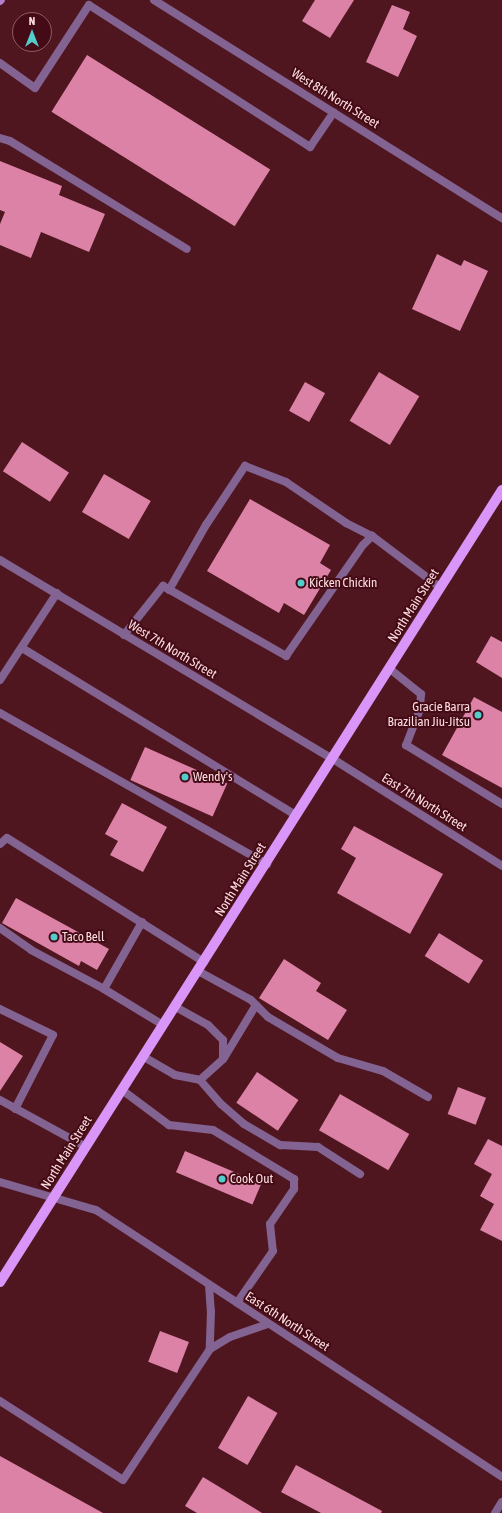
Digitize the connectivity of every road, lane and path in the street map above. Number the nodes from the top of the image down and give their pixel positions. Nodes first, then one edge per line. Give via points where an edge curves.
1 (154, 0) edge
2 (0, 64) edge
3 (334, 112) junction
4 (0, 138) edge
5 (502, 218) edge
6 (187, 249) dead end
7 (502, 490) edge
8 (372, 536) junction
9 (0, 560) edge
10 (441, 588) junction
11 (169, 590) junction
12 (57, 593) junction
13 (124, 635) junction
14 (22, 648) junction
15 (390, 669) junction
16 (0, 680) edge
17 (0, 713) edge
18 (333, 759) junction
19 (502, 804) edge
20 (296, 815) junction
21 (0, 844) edge
22 (266, 864) junction
23 (502, 866) edge
24 (142, 922) junction
25 (0, 928) edge
26 (204, 962) junction
27 (198, 971) junction
28 (104, 988) junction
29 (256, 1005) junction
30 (175, 1007) junction
31 (0, 1009) edge
32 (164, 1025) junction
33 (144, 1057) junction
34 (223, 1059) junction
35 (200, 1080) junction
36 (122, 1090) junction
37 (428, 1097) dead end
38 (0, 1100) edge
39 (15, 1108) junction
40 (86, 1147) junction
41 (360, 1174) dead end
42 (0, 1182) edge
43 (54, 1197) junction
44 (0, 1282) edge
45 (209, 1285) junction
46 (237, 1303) junction
47 (268, 1324) junction
48 (210, 1349) junction
49 (0, 1401) edge
50 (502, 1477) edge
51 (502, 1502) edge
52 (495, 1513) edge

1 - 3 street, West 8th North Street
2 - 3 street via 35,88 89,5 310,147
3 - 5 street, West 8th North Street
4 - 6 street via 10,141
7 - 10 main road, North Main Street
8 - 10 street
8 - 11 street via 363,544 286,656
8 - 11 street via 346,523 286,482 246,466 206,525
9 - 12 street, West 7th North Street
10 - 15 main road, North Main Street
11 - 13 street via 162,586
12 - 13 street, West 7th North Street
12 - 14 street
13 - 18 street, West 7th North Street
14 - 16 street
14 - 20 street
15 - 18 main road, North Main Street
15 - 19 street via 421,694 420,709 406,745
17 - 22 street
18 - 20 main road, North Main Street
18 - 23 street, East 7th North Street
20 - 22 main road, North Main Street
21 - 24 street via 7,838
22 - 26 main road, North Main Street
24 - 26 street
24 - 28 street
25 - 28 street via 31,950
26 - 27 main road, North Main Street
27 - 29 street
27 - 30 main road, North Main Street
28 - 32 street
29 - 34 street
29 - 37 street via 268,1017 338,1058 383,1071
30 - 32 main road, North Main Street
30 - 34 street via 208,1025 223,1040
31 - 39 street via 53,1035
32 - 33 main road, North Main Street
33 - 35 street via 176,1075
33 - 36 main road, North Main Street
34 - 35 street
35 - 41 street via 220,1104 244,1124 280,1146 318,1147
36 - 40 main road, North Main Street
36 - 46 street via 169,1126 213,1130 294,1179 294,1189 270,1224 273,1251
38 - 39 street
39 - 40 street
40 - 43 main road, North Main Street
42 - 43 street, East 6th North Street
43 - 44 main road, North Main Street
43 - 45 street, East 6th North Street via 96,1210
45 - 46 street, East 6th North Street
45 - 48 street
46 - 47 street, East 6th North Street
47 - 48 street via 230,1337
47 - 50 street, East 6th North Street
48 - 49 street via 123,1480
51 - 52 street

